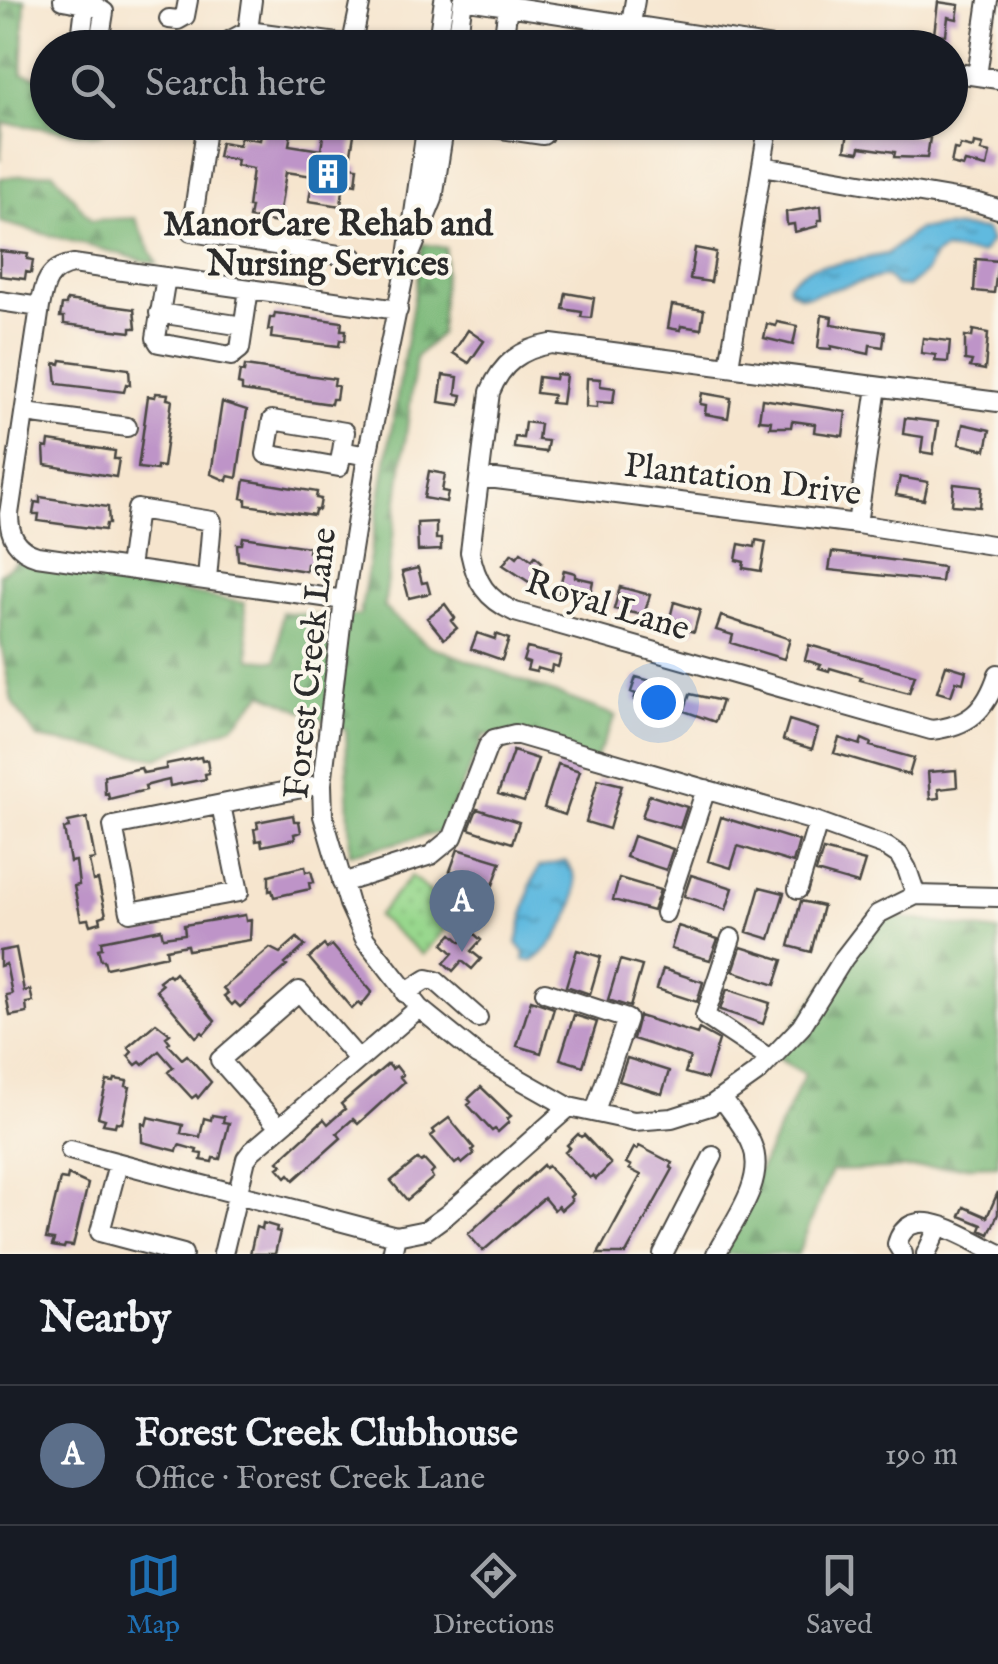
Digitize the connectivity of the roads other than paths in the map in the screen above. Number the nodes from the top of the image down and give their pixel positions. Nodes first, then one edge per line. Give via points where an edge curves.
1 (64, 0) edge
2 (188, 0) edge
3 (252, 0) edge
4 (361, 0) edge
5 (444, 0) edge
6 (466, 0) edge
7 (635, 0) edge
8 (988, 0) edge
9 (86, 6) dead end
10 (508, 6) junction
11 (575, 8) edge
12 (169, 19) dead end
13 (631, 24) junction
14 (248, 30) edge
15 (355, 30) edge
16 (440, 30) edge
17 (460, 30) edge
18 (505, 30) edge
19 (668, 30) edge
20 (968, 75) edge
21 (977, 76) junction
22 (998, 79) edge
23 (204, 140) edge
24 (424, 140) edge
25 (442, 140) edge
26 (766, 140) edge
27 (762, 166) junction
28 (998, 209) edge
29 (408, 256) junction
30 (352, 257) dead end
31 (166, 277) junction
32 (250, 288) junction
33 (0, 300) edge
34 (40, 307) junction
35 (398, 310) junction
36 (159, 313) junction
37 (243, 326) junction
38 (729, 366) junction
39 (876, 387) junction
40 (998, 402) edge
41 (26, 413) junction
42 (127, 427) dead end
43 (0, 446) edge
44 (20, 449) junction
45 (342, 450) dead end
46 (367, 456) junction
47 (480, 478) junction
48 (857, 524) junction
49 (998, 546) edge
50 (129, 568) junction
51 (207, 580) junction
52 (344, 600) junction
53 (998, 674) edge
54 (322, 784) junction
55 (706, 789) junction
56 (221, 804) junction
57 (818, 822) junction
58 (342, 882) junction
59 (798, 889) dead end
60 (916, 895) junction
61 (998, 896) edge
62 (665, 912) dead end
63 (731, 938) dead end
64 (546, 992) dead end
65 (406, 993) junction
66 (419, 1008) junction
67 (478, 1018) dead end
68 (358, 1058) junction
69 (770, 1059) junction
70 (722, 1098) junction
71 (570, 1107) junction
72 (596, 1110) junction
73 (278, 1126) junction
74 (70, 1150) dead end
75 (713, 1156) dead end
76 (118, 1164) junction
77 (237, 1196) junction
78 (938, 1226) junction
79 (394, 1245) edge
80 (990, 1252) edge
81 (183, 1254) edge
82 (223, 1254) edge
83 (663, 1254) edge
84 (716, 1254) edge
85 (904, 1254) edge
86 (926, 1254) edge

1 - 9 street
2 - 12 street via 185,16
3 - 14 street
4 - 15 street
5 - 16 street
6 - 10 street
6 - 17 street
7 - 13 street
8 - 21 street
10 - 11 street
10 - 18 street
11 - 13 street
13 - 19 street
20 - 21 street
21 - 22 street
23 - 30 street via 190,232
24 - 29 street, Forest Creek Lane
25 - 29 street, Forest Creek Lane via 434,199
26 - 27 street
27 - 28 street
27 - 38 street
29 - 35 street, Forest Creek Lane
31 - 32 street
31 - 34 street via 62,266 47,279
31 - 36 street
32 - 35 street
32 - 37 street
33 - 34 street
34 - 41 street
35 - 46 street, Forest Creek Lane
36 - 37 street
36 - 37 street via 159,344 198,351 235,355
38 - 39 street, Royal Lane
38 - 47 street, Royal Lane via 551,344 529,348 510,360 490,392
39 - 40 street, Royal Lane
39 - 48 street
41 - 42 street
41 - 44 street
43 - 44 street
44 - 50 street via 9,514 14,541 28,554
45 - 46 street
46 - 52 street, Forest Creek Lane
47 - 48 street, Plantation Drive
47 - 53 street, Royal Lane via 470,552 475,576 498,604 515,612 931,730 954,728 974,716
48 - 49 street, Plantation Drive
50 - 51 street
50 - 51 street via 137,509 212,521
51 - 52 street
52 - 54 street, Forest Creek Lane
54 - 56 street
54 - 58 street, Forest Creek Lane via 323,816
55 - 57 street
55 - 58 street via 538,739 505,736 488,746 453,837 431,855
55 - 62 street
56 - 56 street via 113,826 130,912 239,892
57 - 59 street
57 - 60 street via 898,855
58 - 65 street, Forest Creek Lane via 364,939
60 - 61 street
60 - 69 street, Forest Creek Lane via 868,924 801,1027
63 - 69 street via 706,1016
64 - 72 street via 626,1019
65 - 66 street, Forest Creek Lane
65 - 67 street via 431,979
66 - 68 street
66 - 71 street, Forest Creek Lane via 476,1055
68 - 73 street
68 - 73 street via 298,991 220,1060
69 - 70 street, Forest Creek Lane
70 - 72 street, Forest Creek Lane via 672,1118 634,1121
70 - 84 street via 752,1142 756,1170
71 - 72 street, Forest Creek Lane
71 - 79 street via 448,1214
73 - 77 street via 246,1158
74 - 76 street
75 - 83 street
76 - 77 street
76 - 81 street via 100,1232
77 - 79 street
77 - 82 street
78 - 80 street
78 - 85 street via 908,1224 897,1244
78 - 86 street

